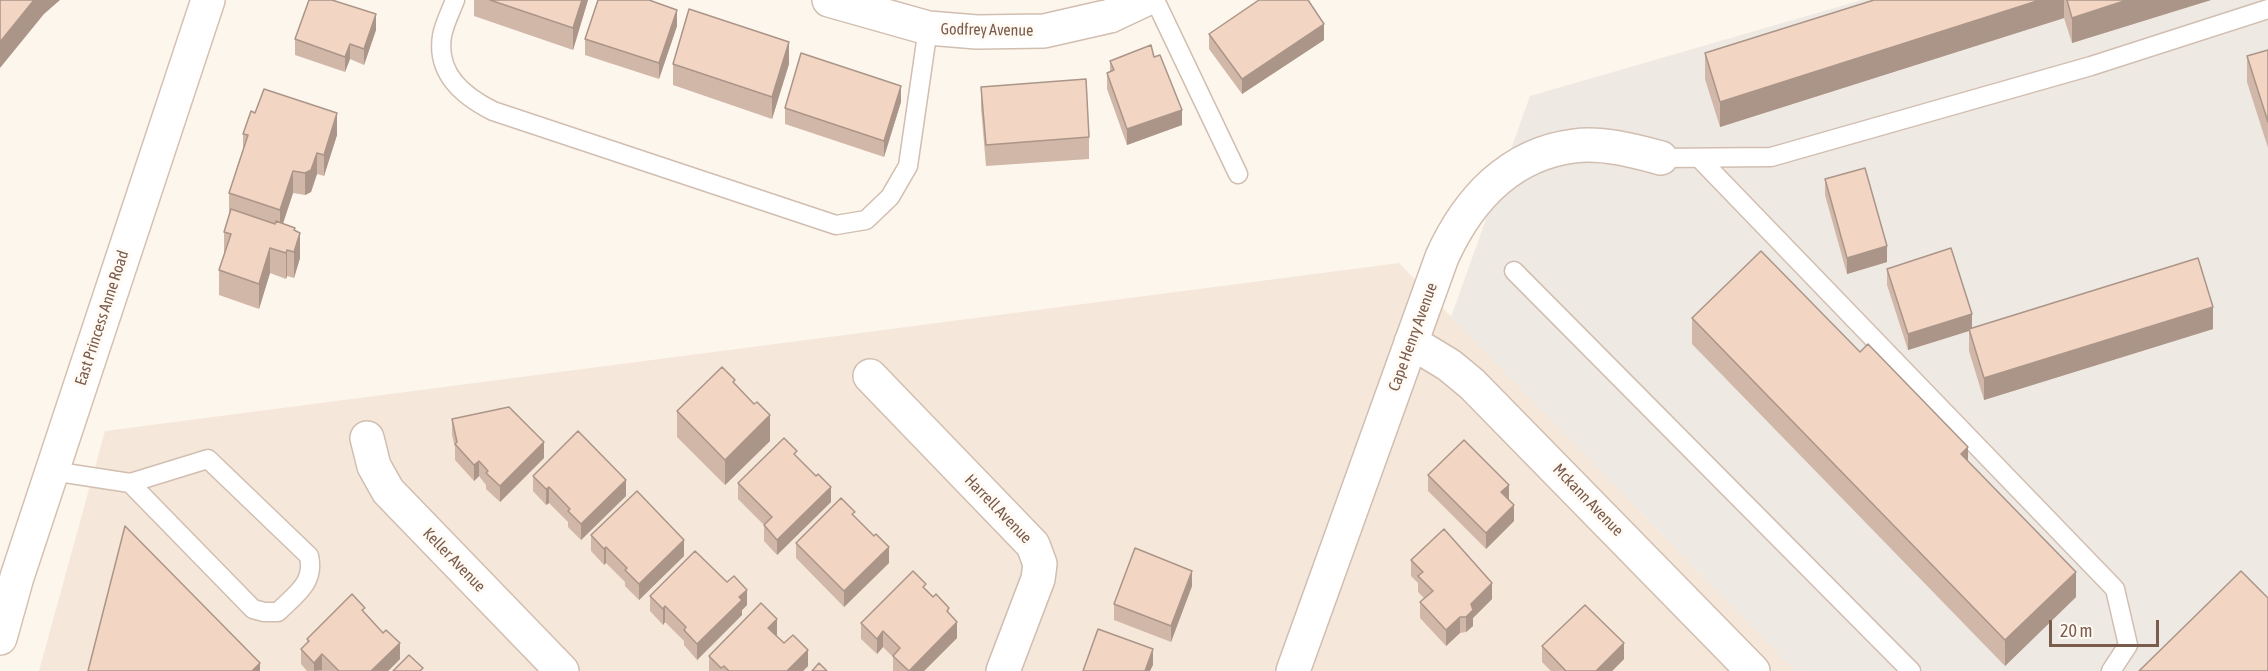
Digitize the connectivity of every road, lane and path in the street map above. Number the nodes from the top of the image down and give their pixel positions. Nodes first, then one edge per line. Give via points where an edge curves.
1 (208, 0) edge
2 (455, 0) edge
3 (829, 0) edge
4 (1144, 0) edge
5 (1155, 0) edge
6 (2268, 9) edge
7 (928, 28) junction
8 (1661, 158) joint
9 (1699, 158) junction
10 (1238, 174) dead end
11 (1514, 271) dead end
12 (1411, 342) junction
13 (870, 376) dead end
14 (367, 438) dead end
15 (52, 471) junction
16 (130, 483) junction
17 (0, 638) edge
18 (562, 671) edge
19 (1003, 671) edge
20 (1293, 671) edge
21 (1754, 671) edge
22 (1911, 671) edge
23 (2111, 671) edge

1 - 15 street, East Princess Anne Road
2 - 7 lane via 442,36 442,59 453,84 471,100 493,111 836,225 866,220 890,197 908,166
3 - 7 street, Godfrey Avenue
4 - 7 street, Godfrey Avenue via 1110,16 1044,31
5 - 10 lane
6 - 9 lane via 2091,66 1771,157
8 - 9 lane
8 - 12 street, Cape Henry Avenue via 1624,149 1576,146 1542,153 1505,172 1477,199 1452,234
9 - 23 lane via 2115,589 2128,645
11 - 22 lane
12 - 20 street, Cape Henry Avenue
12 - 21 street, Mckann Avenue via 1472,384
13 - 19 street, Harrell Avenue via 1033,545 1040,564 1038,579
14 - 18 street, Keller Avenue via 374,466 388,491
15 - 16 lane
15 - 17 street, East Princess Anne Road
16 - 16 lane via 253,609 278,612 308,582 312,568 309,556 208,459

